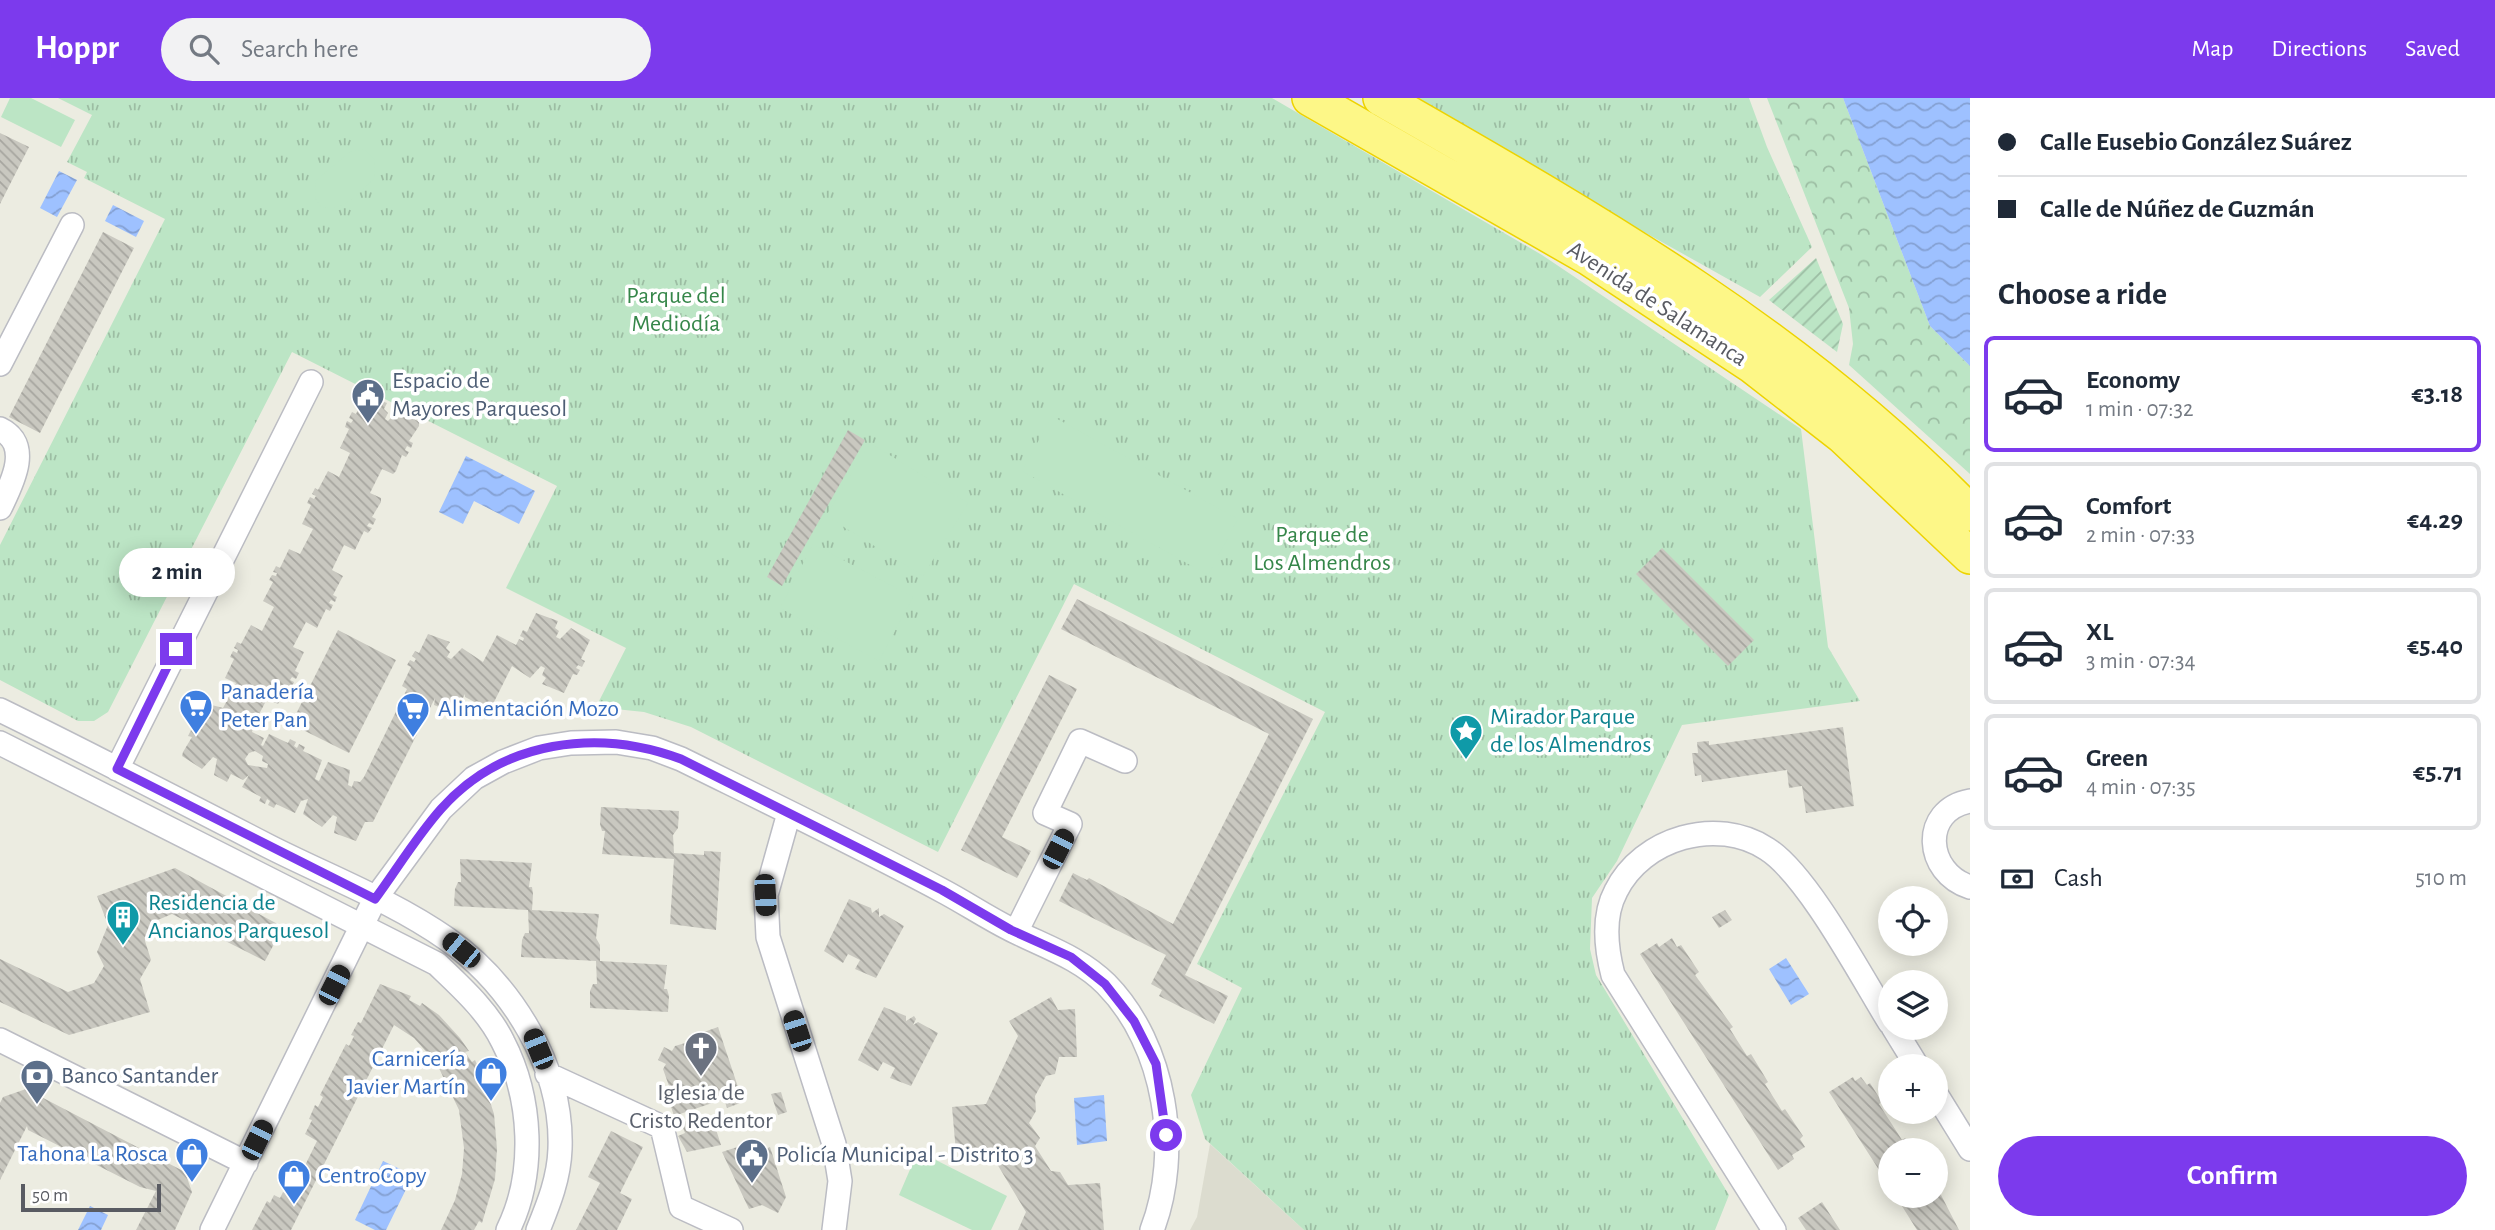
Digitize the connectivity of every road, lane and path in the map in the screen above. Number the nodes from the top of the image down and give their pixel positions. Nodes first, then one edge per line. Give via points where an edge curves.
1 (1310, 98) edge
2 (1381, 98) edge
3 (72, 225) dead end
4 (0, 364) edge
5 (311, 382) dead end
6 (0, 429) edge
7 (0, 508) edge
8 (1970, 513) edge
9 (1970, 556) edge
10 (0, 709) edge
11 (0, 743) edge
12 (1125, 761) dead end
13 (117, 769) junction
14 (1970, 801) edge
15 (789, 813) junction
16 (1970, 887) edge
17 (375, 899) junction
18 (363, 925) junction
19 (1016, 932) junction
20 (1878, 1004) edge
21 (0, 1040) edge
22 (547, 1074) junction
23 (1948, 1113) edge
24 (1970, 1149) edge
25 (246, 1163) junction
26 (212, 1230) edge
27 (508, 1230) edge
28 (538, 1230) edge
29 (731, 1230) edge
30 (834, 1230) edge
31 (1152, 1230) edge
32 (1774, 1230) edge

1 - 9 highway, Avenida de Salamanca via 1588,257 1753,366 1843,436
2 - 8 highway, Avenida de Salamanca via 1598,222 1765,334 1860,410
3 - 4 street
5 - 13 street
6 - 7 street via 7,432 17,452 18,474
10 - 13 street
11 - 18 street
12 - 19 street via 1080,741 1045,813 1070,824
13 - 17 street
14 - 16 street via 1942,818 1934,846 1944,872
15 - 17 street via 652,748 615,742 539,748 474,778 441,809
15 - 19 street
15 - 30 street via 765,895 768,937 834,1144 840,1181
17 - 18 street
17 - 22 street via 468,956 509,998 528,1026
18 - 25 street
18 - 27 street via 437,964 483,1012 503,1041 521,1094 527,1135 522,1189
19 - 31 street via 1071,957 1105,984 1134,1021 1156,1064 1169,1158 1163,1200
20 - 32 street via 1797,876 1768,849 1741,835 1705,832 1664,844 1627,873 1614,893 1607,920 1613,975
21 - 25 street
22 - 28 street via 560,1148 554,1189
22 - 29 street via 662,1127 681,1208
23 - 24 street
25 - 26 street

